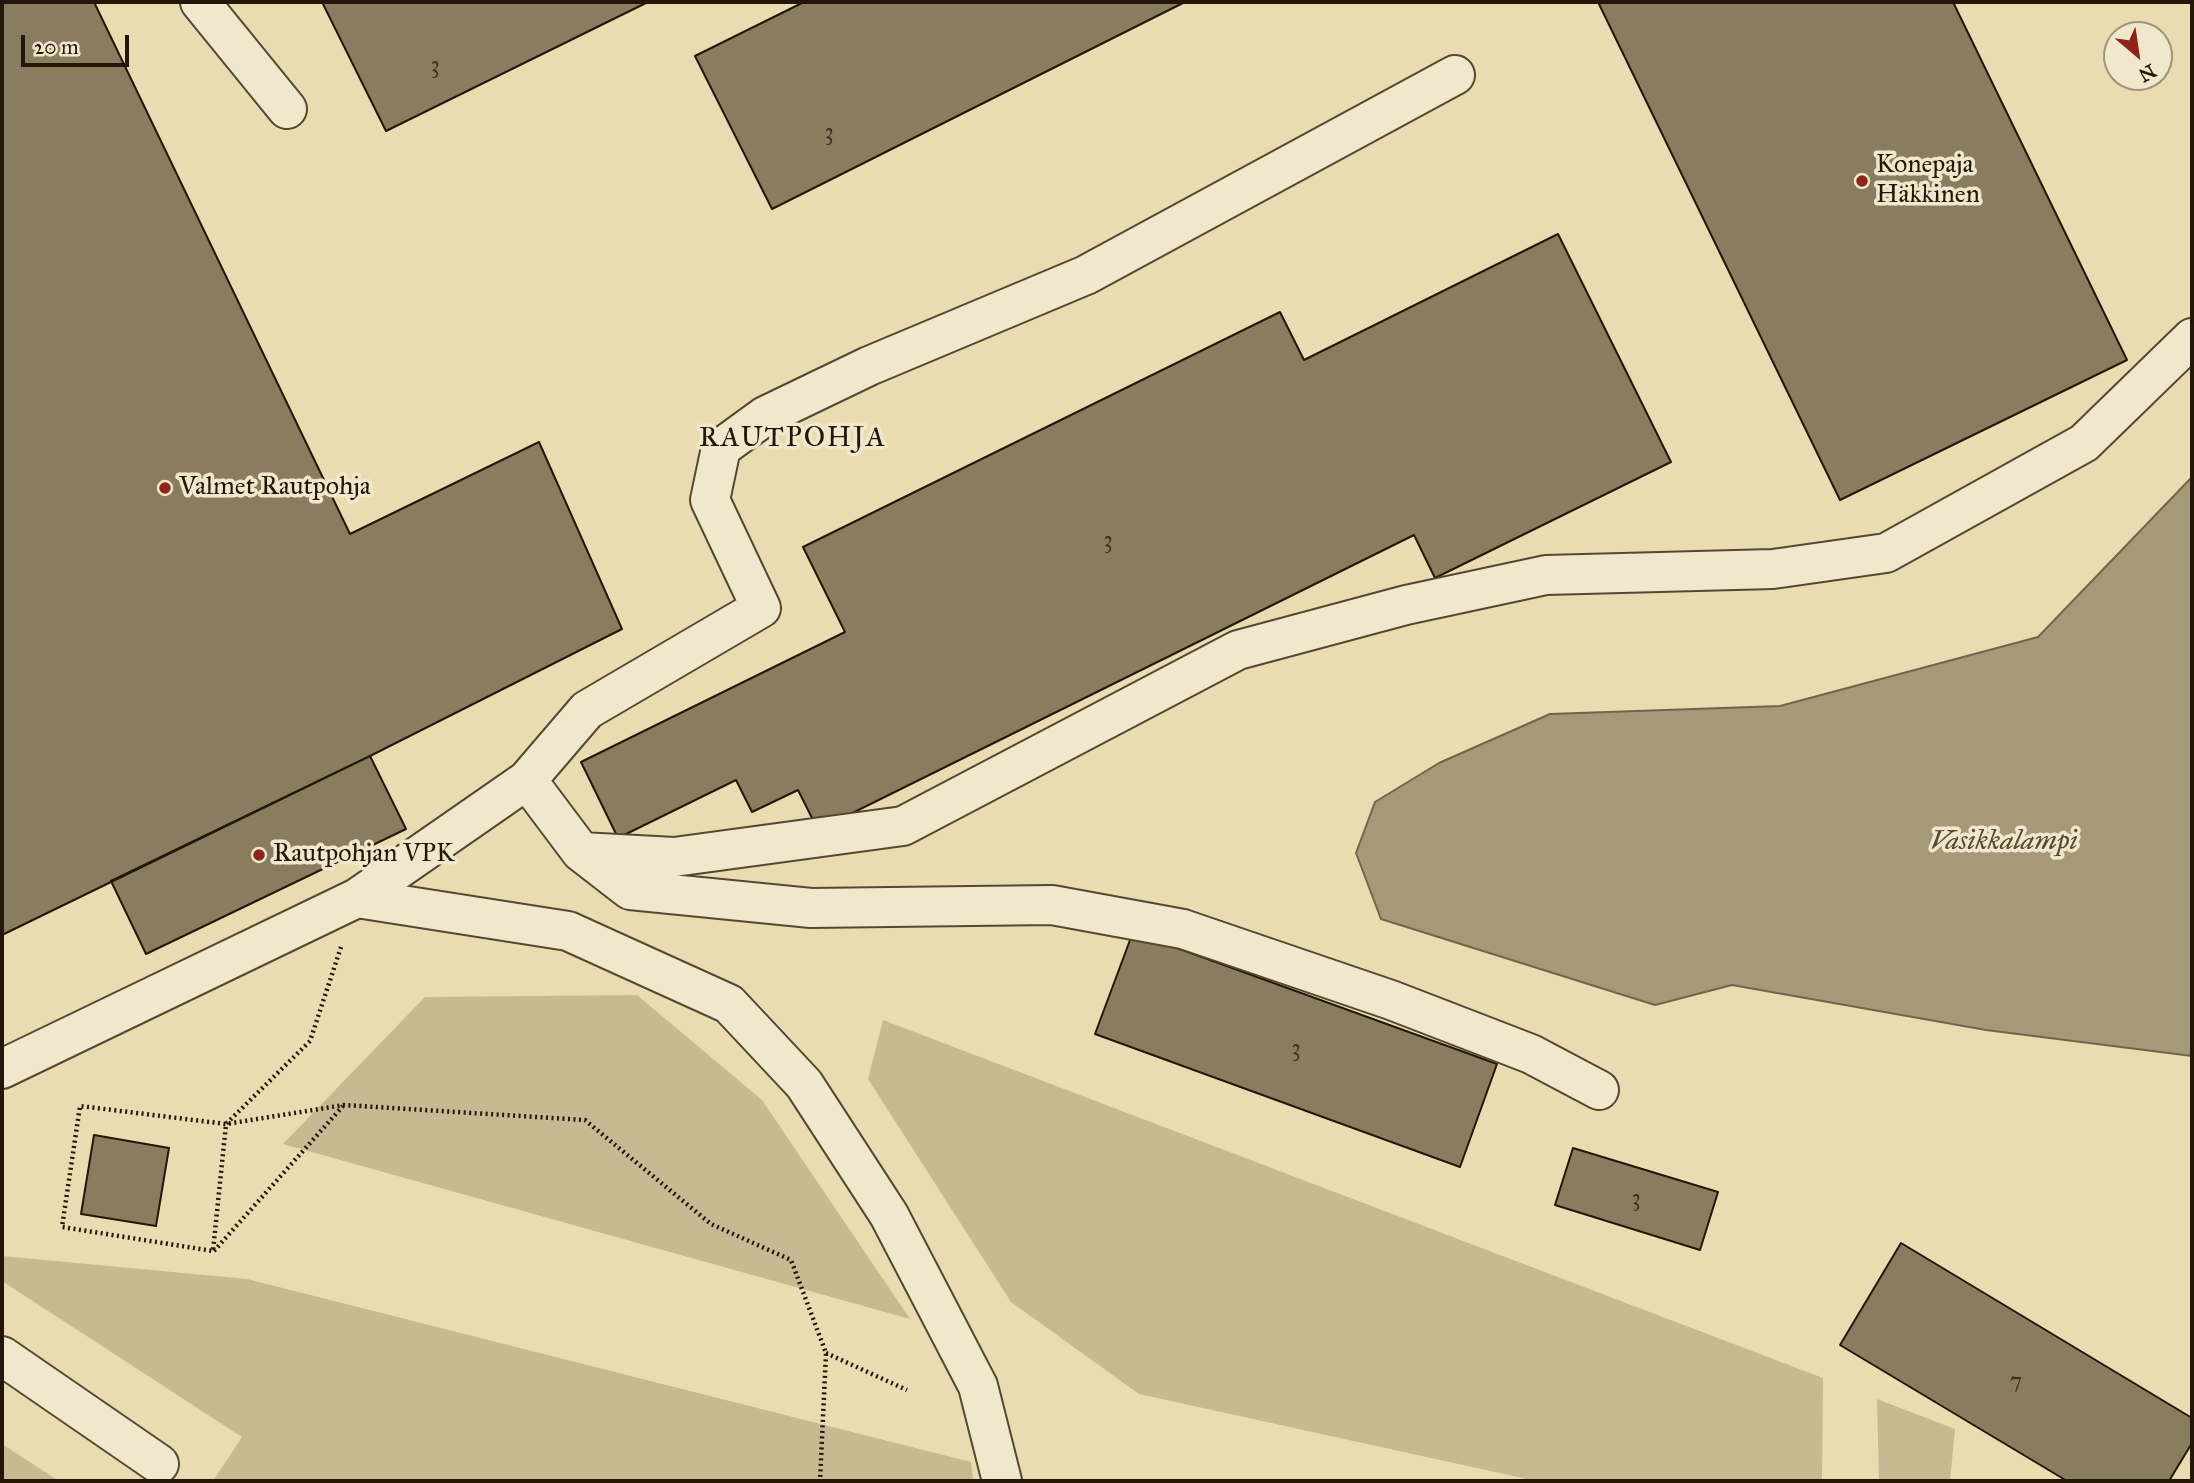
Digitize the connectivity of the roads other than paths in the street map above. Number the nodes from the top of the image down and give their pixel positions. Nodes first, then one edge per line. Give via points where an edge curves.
1 (200, 2) edge
2 (1454, 75) dead end
3 (287, 109) dead end
4 (2192, 338) edge
5 (527, 779) junction
6 (581, 852) junction
7 (357, 898) junction
8 (2, 1069) edge
9 (1599, 1090) dead end
10 (2, 1356) edge
11 (159, 1464) dead end
12 (1002, 1481) edge

1 - 3 lane
2 - 5 lane via 1086,275 869,366 765,416 721,448 710,500 761,608 587,710
4 - 6 lane via 2084,443 1886,553 1773,569 1546,575 1406,605 1238,650 903,826 674,857
5 - 6 lane
5 - 7 lane
6 - 9 lane via 630,890 811,908 1052,905 1182,929 1518,1049
7 - 8 lane
7 - 12 lane via 568,931 729,1004 804,1083 890,1215 978,1386
10 - 11 lane

